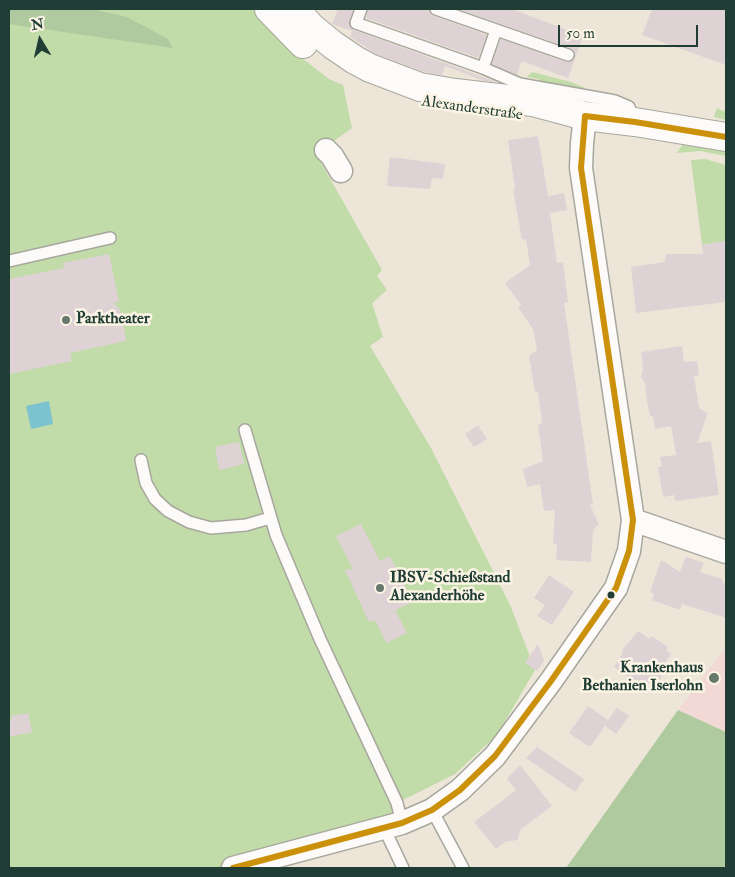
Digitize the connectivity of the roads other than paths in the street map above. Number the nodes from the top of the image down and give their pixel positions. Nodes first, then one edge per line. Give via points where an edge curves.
1 (269, 9) edge
2 (295, 9) edge
3 (361, 9) edge
4 (436, 9) edge
5 (496, 30) junction
6 (568, 55) dead end
7 (483, 68) junction
8 (585, 116) junction
9 (635, 122) junction
10 (726, 137) edge
11 (326, 150) dead end
12 (341, 171) dead end
13 (110, 238) dead end
14 (9, 261) edge
15 (245, 430) dead end
16 (141, 460) dead end
17 (270, 518) junction
18 (633, 520) junction
19 (726, 552) edge
20 (432, 810) junction
21 (393, 825) junction
22 (233, 868) edge
23 (403, 868) edge
24 (463, 868) edge

1 - 8 street, Alexanderstraße via 320,58 360,82 385,91 452,109 531,118
2 - 8 street, Alexanderstraße via 340,50 370,68 398,79 454,93 533,102
3 - 7 lane via 356,23
4 - 5 lane
5 - 6 lane
5 - 7 lane
7 - 9 lane via 520,84 615,102 629,107
8 - 9 street, Alexanderstraße
8 - 18 street via 582,168
9 - 10 street, Alexanderstraße
11 - 12 street
13 - 14 lane
15 - 17 lane
16 - 17 lane via 146,483 156,499 168,511 189,522 211,528 246,525
17 - 21 lane via 320,639 397,803
18 - 19 street
18 - 20 street via 623,570 607,601 495,756 460,790
20 - 21 street
20 - 24 lane
21 - 22 street
21 - 23 lane

